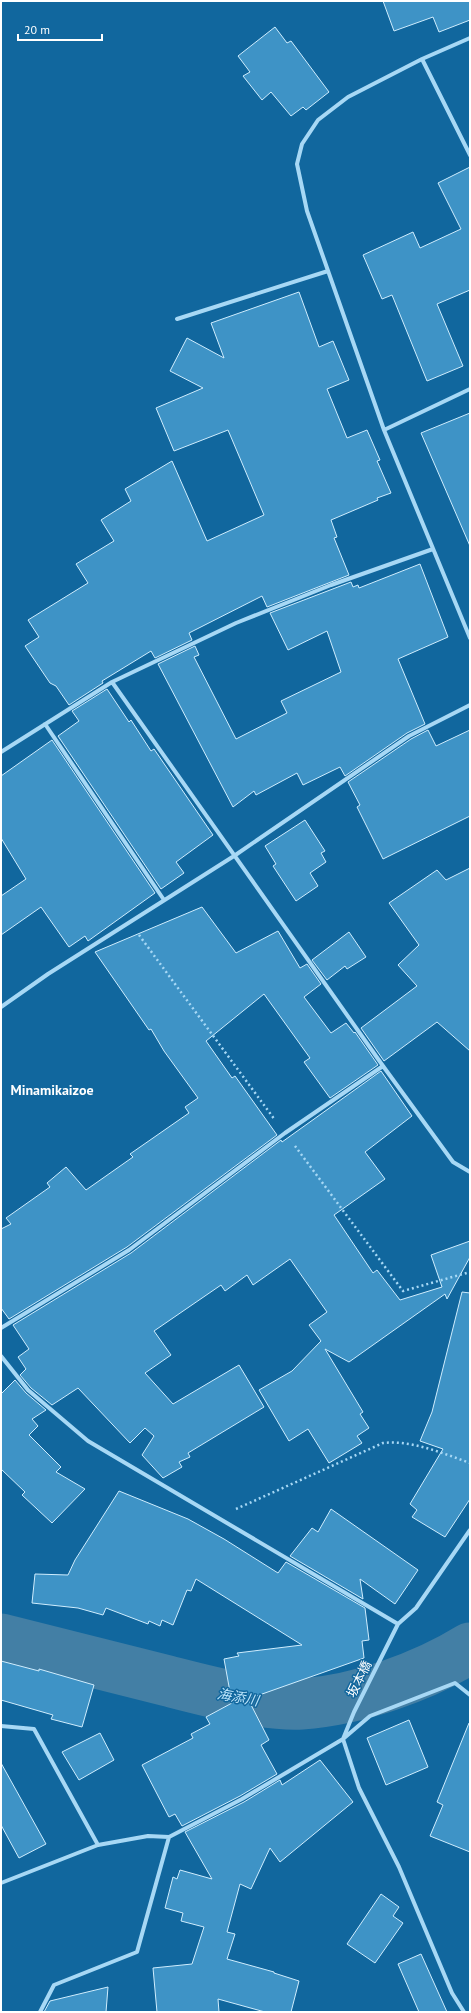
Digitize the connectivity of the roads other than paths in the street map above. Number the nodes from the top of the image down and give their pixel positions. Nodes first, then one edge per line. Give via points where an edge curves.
1 (470, 38) edge
2 (422, 59) junction
3 (470, 155) edge
4 (328, 271) junction
5 (177, 319) dead end
6 (470, 389) edge
7 (384, 430) junction
8 (433, 549) junction
9 (470, 638) edge
10 (112, 682) junction
11 (470, 705) edge
12 (45, 724) junction
13 (1, 752) edge
14 (234, 856) junction
15 (164, 900) junction
16 (1, 1007) edge
17 (383, 1066) junction
18 (470, 1172) edge
19 (1, 1328) edge
20 (1, 1356) edge
21 (470, 1530) edge
22 (398, 1624) junction
23 (470, 1694) edge
24 (1, 1726) edge
25 (343, 1739) junction
26 (169, 1837) junction
27 (98, 1845) junction
28 (1, 1883) edge
29 (40, 2012) edge
30 (464, 2012) edge

1 - 2 street
2 - 3 street
2 - 4 street via 348,97 318,120 302,144 298,164 307,211
4 - 5 street
4 - 7 street
6 - 7 street
7 - 8 street
8 - 9 street
8 - 10 street via 236,622
10 - 12 street
10 - 14 street
11 - 14 street via 409,736
12 - 13 street
12 - 15 street
14 - 15 street
14 - 17 street
15 - 16 street
17 - 18 street via 453,1162
17 - 19 street via 285,1133 130,1250
20 - 22 street via 28,1390 88,1441
21 - 22 street via 416,1608
22 - 25 street, 坂本橋
23 - 25 street via 455,1683 370,1716
24 - 27 street via 34,1729
25 - 26 street via 242,1799
25 - 30 street via 359,1788 399,1867 452,1993
26 - 27 street via 148,1836
26 - 29 street via 137,1952 54,1986
27 - 28 street

